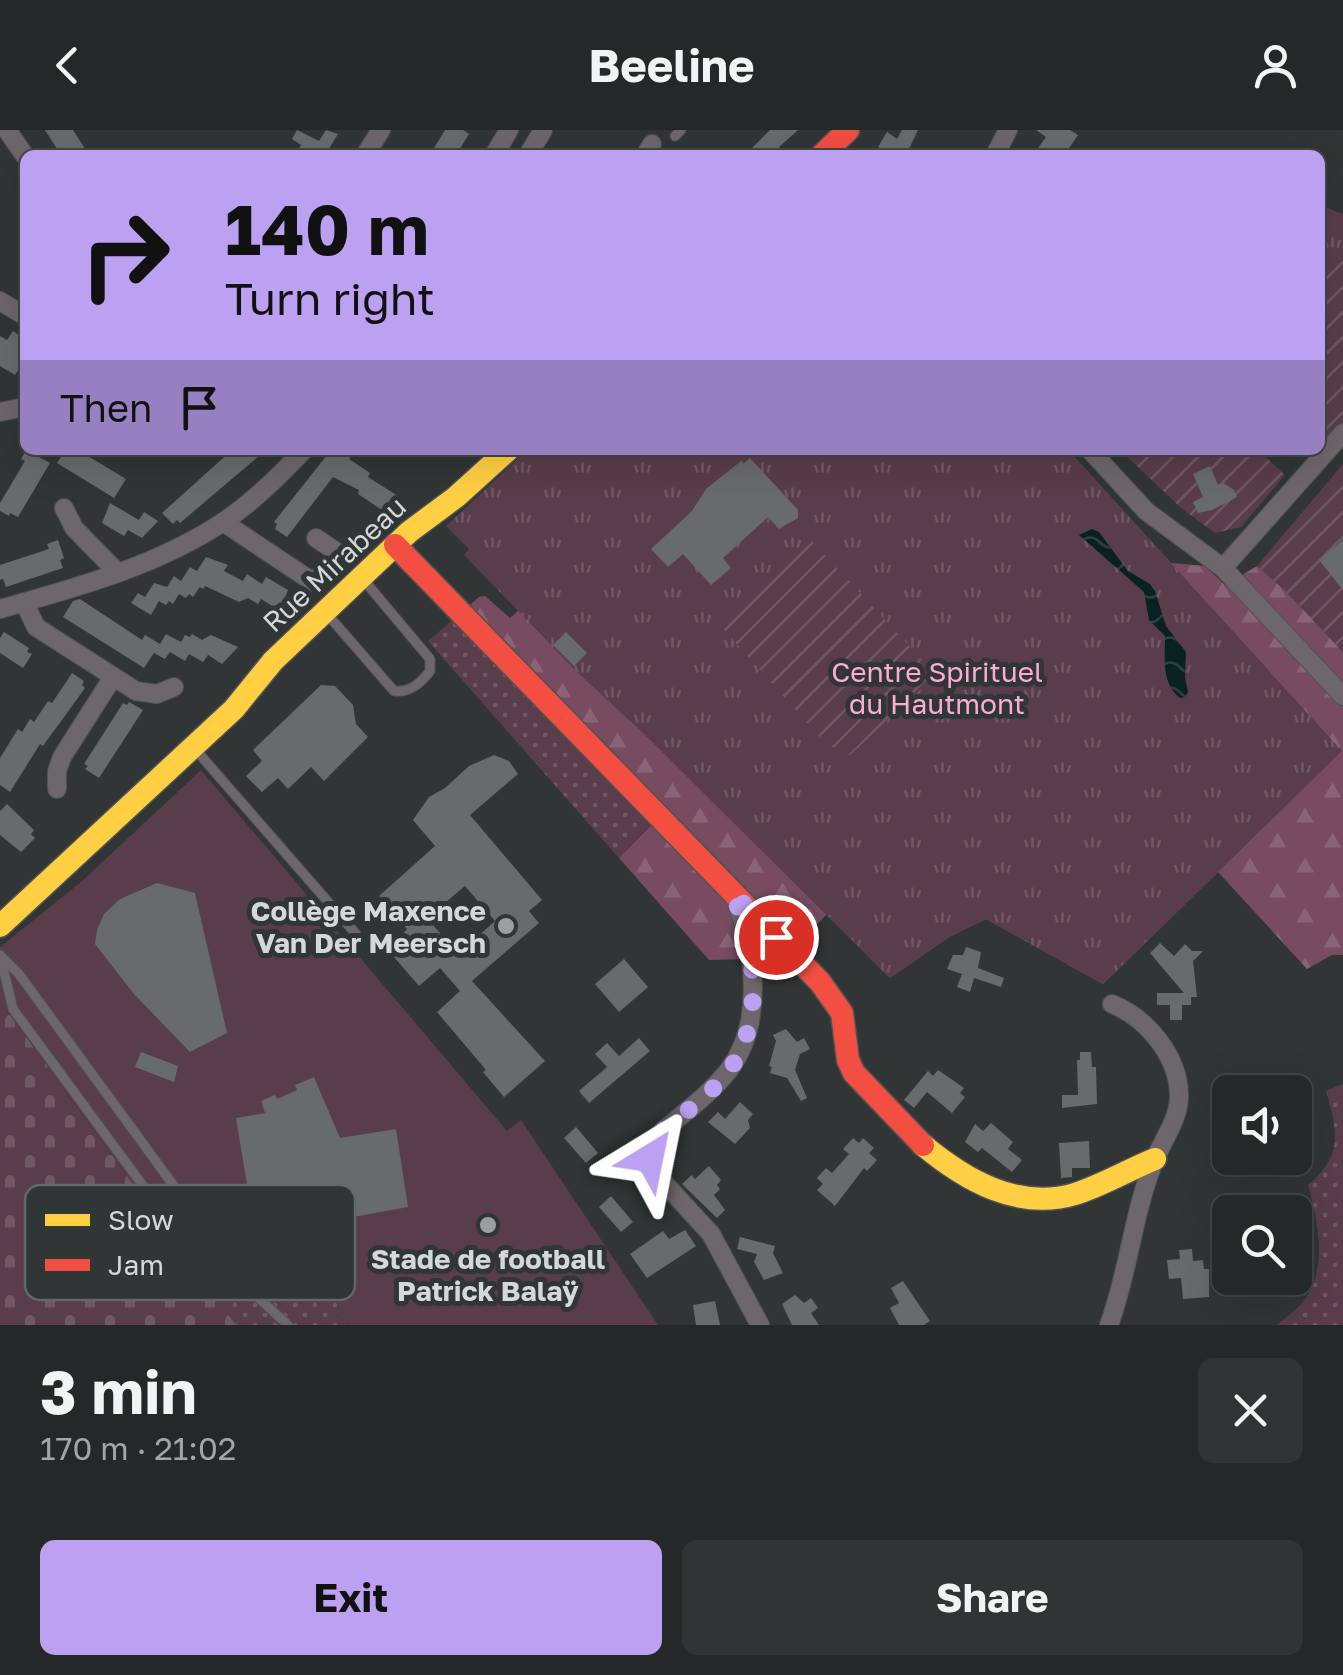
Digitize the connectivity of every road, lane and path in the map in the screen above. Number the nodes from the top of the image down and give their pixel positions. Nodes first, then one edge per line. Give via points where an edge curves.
1 (848, 130) edge
2 (827, 150) edge
3 (1343, 433) edge
4 (1325, 453) edge
5 (299, 455) edge
6 (503, 455) edge
7 (1095, 455) edge
8 (1323, 455) edge
9 (64, 508) dead end
10 (223, 522) junction
11 (316, 538) dead end
12 (399, 550) junction
13 (1223, 568) junction
14 (117, 572) junction
15 (365, 582) junction
16 (24, 602) junction
17 (0, 609) edge
18 (329, 616) junction
19 (114, 677) junction
20 (174, 688) dead end
21 (1343, 696) edge
22 (194, 747) junction
23 (57, 790) dead end
24 (57, 870) junction
25 (732, 892) junction
26 (0, 911) edge
27 (0, 926) edge
28 (356, 934) dead end
29 (0, 955) edge
30 (1112, 1004) dead end
31 (1155, 1159) junction
32 (143, 1185) edge
33 (173, 1185) edge
34 (260, 1300) edge
35 (288, 1325) edge
36 (760, 1325) edge
37 (1109, 1325) edge

1 - 2 street
3 - 4 street
5 - 10 street
6 - 12 street, Rue Mirabeau
7 - 13 street via 1146,511
8 - 13 street
9 - 14 street via 74,528
10 - 11 street via 313,582 341,555
10 - 14 street
12 - 15 street, Rue Mirabeau
12 - 25 street
13 - 21 street
14 - 16 street
15 - 18 street, Rue Mirabeau
15 - 18 lane via 430,658 420,682 394,692
16 - 17 street
16 - 19 street via 36,627
18 - 22 street, Rue Mirabeau via 258,692
19 - 20 street via 149,695
19 - 23 street via 62,756
22 - 24 street, Rue Mirabeau
22 - 28 lane
24 - 26 street, Rue Mirabeau
24 - 27 street, Rue Mirabeau
25 - 31 street via 836,1002 845,1020 848,1060 861,1081 964,1177 1008,1196 1052,1198
25 - 36 street via 752,976 746,1035 732,1066 658,1135 650,1158 658,1179 711,1234
29 - 32 lane via 13,1008
29 - 33 lane
30 - 31 street via 1140,1020 1178,1080 1177,1110
31 - 37 street
34 - 35 lane

